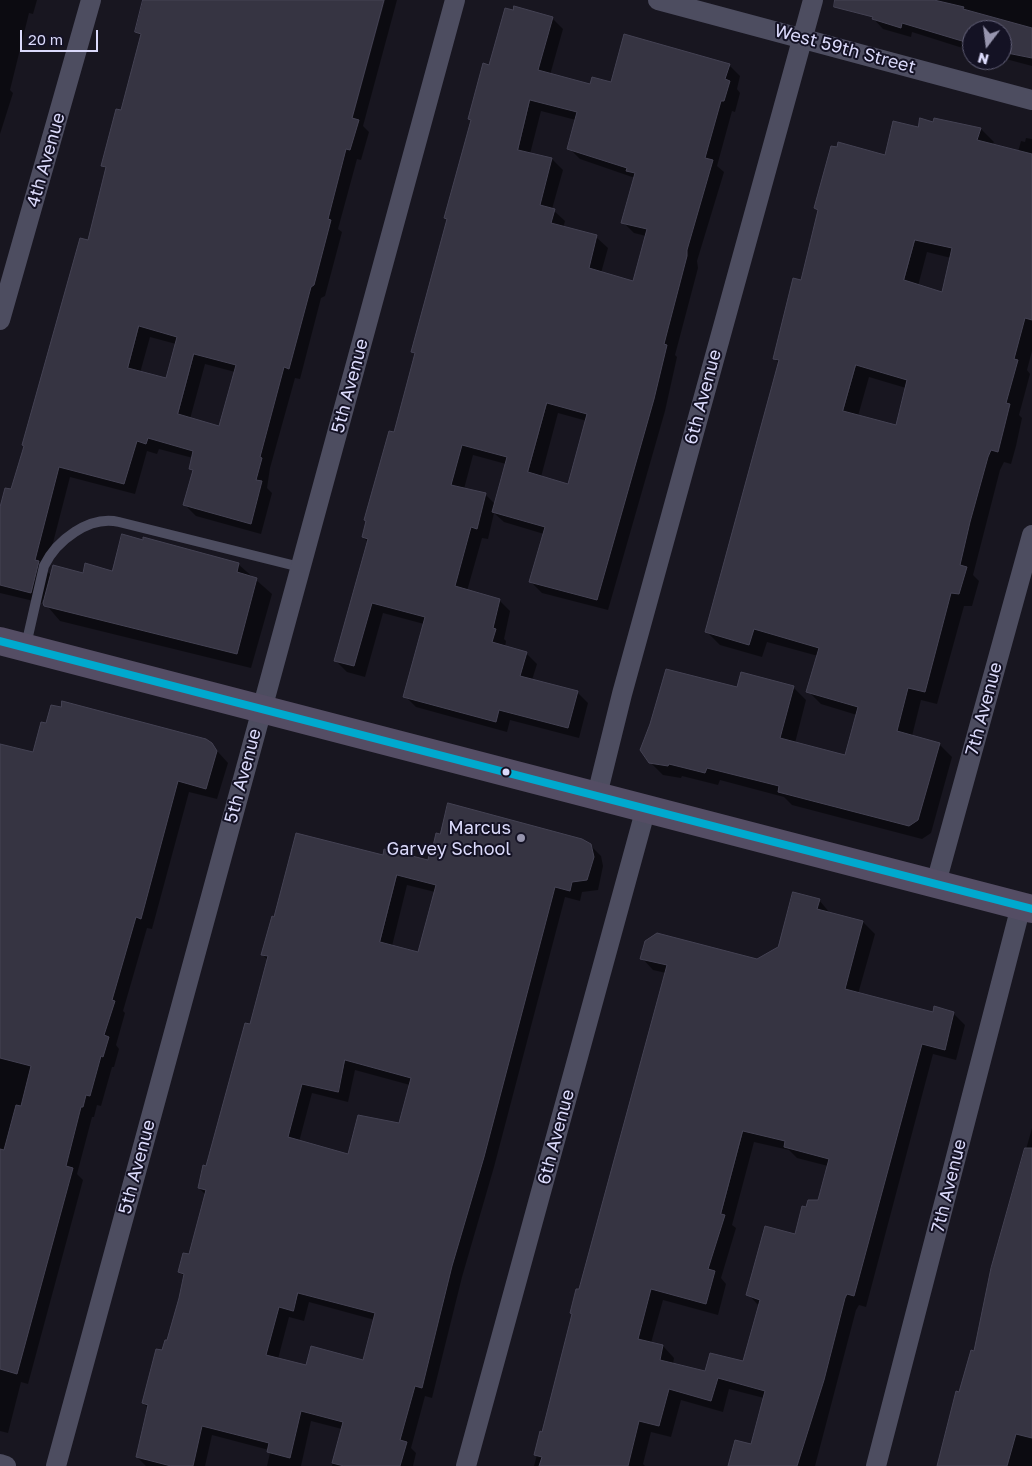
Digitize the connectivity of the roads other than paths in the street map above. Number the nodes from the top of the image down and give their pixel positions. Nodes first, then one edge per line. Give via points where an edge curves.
1 (92, 0) edge
2 (455, 0) edge
3 (658, 0) edge
4 (813, 0) edge
5 (802, 38) junction
6 (1032, 100) edge
7 (0, 320) edge
8 (1032, 535) edge
9 (300, 567) junction
10 (13, 644) edge
11 (262, 708) junction
12 (597, 795) junction
13 (646, 808) junction
14 (936, 883) junction
15 (1026, 907) edge
16 (0, 1464) edge
17 (6, 1466) edge
18 (56, 1466) edge
19 (466, 1466) edge
20 (876, 1466) edge

1 - 7 street, 4th Avenue
2 - 9 street, 5th Avenue
3 - 5 street, West 59th Street
4 - 5 street, 6th Avenue
5 - 6 street, West 59th Street
5 - 12 street, 6th Avenue
8 - 14 street, 7th Avenue
9 - 10 lane via 119,522 98,522 70,536 48,557
9 - 11 street, 5th Avenue
10 - 11 main road
11 - 12 main road
11 - 18 street, 5th Avenue
12 - 13 main road
13 - 14 main road
13 - 19 street, 6th Avenue
14 - 15 main road
15 - 20 street, 7th Avenue
16 - 17 street

